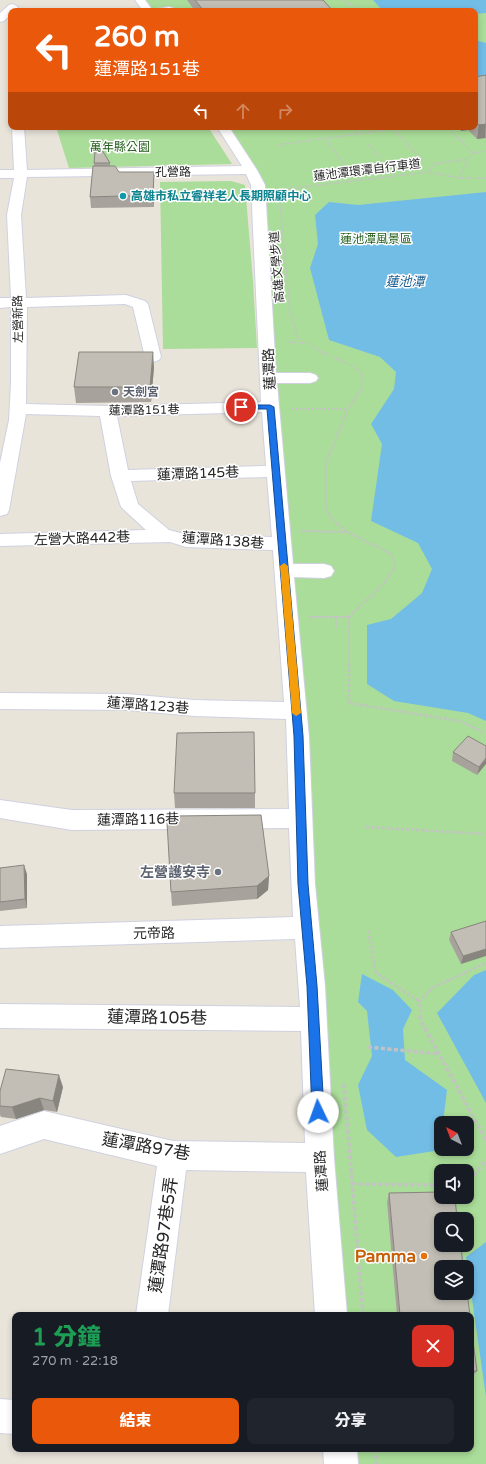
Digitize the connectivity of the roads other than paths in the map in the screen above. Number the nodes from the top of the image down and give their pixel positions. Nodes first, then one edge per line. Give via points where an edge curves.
1 (8, 11) edge
2 (0, 19) edge
3 (14, 130) edge
4 (225, 130) edge
5 (251, 170) junction
6 (0, 174) edge
7 (21, 174) junction
8 (14, 215) junction
9 (0, 223) edge
10 (19, 301) junction
11 (0, 303) edge
12 (153, 357) edge
13 (270, 378) junction
14 (310, 378) dead end
15 (279, 408) junction
16 (17, 409) junction
17 (108, 411) junction
18 (277, 470) junction
19 (120, 476) junction
20 (0, 510) edge
21 (164, 536) junction
22 (290, 537) junction
23 (0, 540) edge
24 (284, 570) junction
25 (324, 571) dead end
26 (0, 701) edge
27 (296, 711) junction
28 (0, 809) edge
29 (300, 818) junction
30 (307, 928) junction
31 (0, 937) edge
32 (0, 1016) edge
33 (314, 1019) junction
34 (0, 1140) edge
35 (173, 1154) junction
36 (320, 1158) junction
37 (152, 1312) edge
38 (331, 1312) edge
39 (0, 1416) edge
40 (12, 1417) edge
41 (340, 1452) edge
42 (341, 1464) edge

1 - 2 street
3 - 7 street, 左營新路
4 - 5 street, 蓮潭路
5 - 7 street, 孔營路
5 - 13 street, 蓮潭路 via 258,185
6 - 7 street, 孔營路
7 - 8 street, 左營新路
8 - 9 street
8 - 10 street, 左營新路
10 - 11 street
10 - 12 street via 126,299 140,304
10 - 16 street, 左營新路
13 - 14 street
13 - 15 street, 蓮潭路
15 - 17 street, 蓮潭路151巷
15 - 18 street, 蓮潭路
16 - 17 street, 蓮潭路151巷
16 - 20 street, 左營新路
17 - 19 street, 蓮潭路138巷
18 - 19 street, 蓮潭路145巷
18 - 22 street, 蓮潭路
19 - 21 street, 蓮潭路138巷 via 130,507
21 - 22 street, 蓮潭路138巷 via 186,541
21 - 23 street, 左營大路442巷
22 - 24 street, 蓮潭路
24 - 25 street
24 - 27 street, 蓮潭路
26 - 27 street, 蓮潭路123巷 via 127,702 194,708
27 - 29 street, 蓮潭路
28 - 29 street, 蓮潭路116巷 via 72,820
29 - 30 street, 蓮潭路
30 - 31 street, 元帝路
30 - 33 street, 蓮潭路
32 - 33 street, 蓮潭路105巷
33 - 36 street, 蓮潭路
34 - 35 street, 蓮潭路97巷 via 44,1125
35 - 36 street, 蓮潭路97巷
35 - 37 street, 蓮潭路97巷5弄
36 - 38 street, 蓮潭路
39 - 40 street
41 - 42 street

